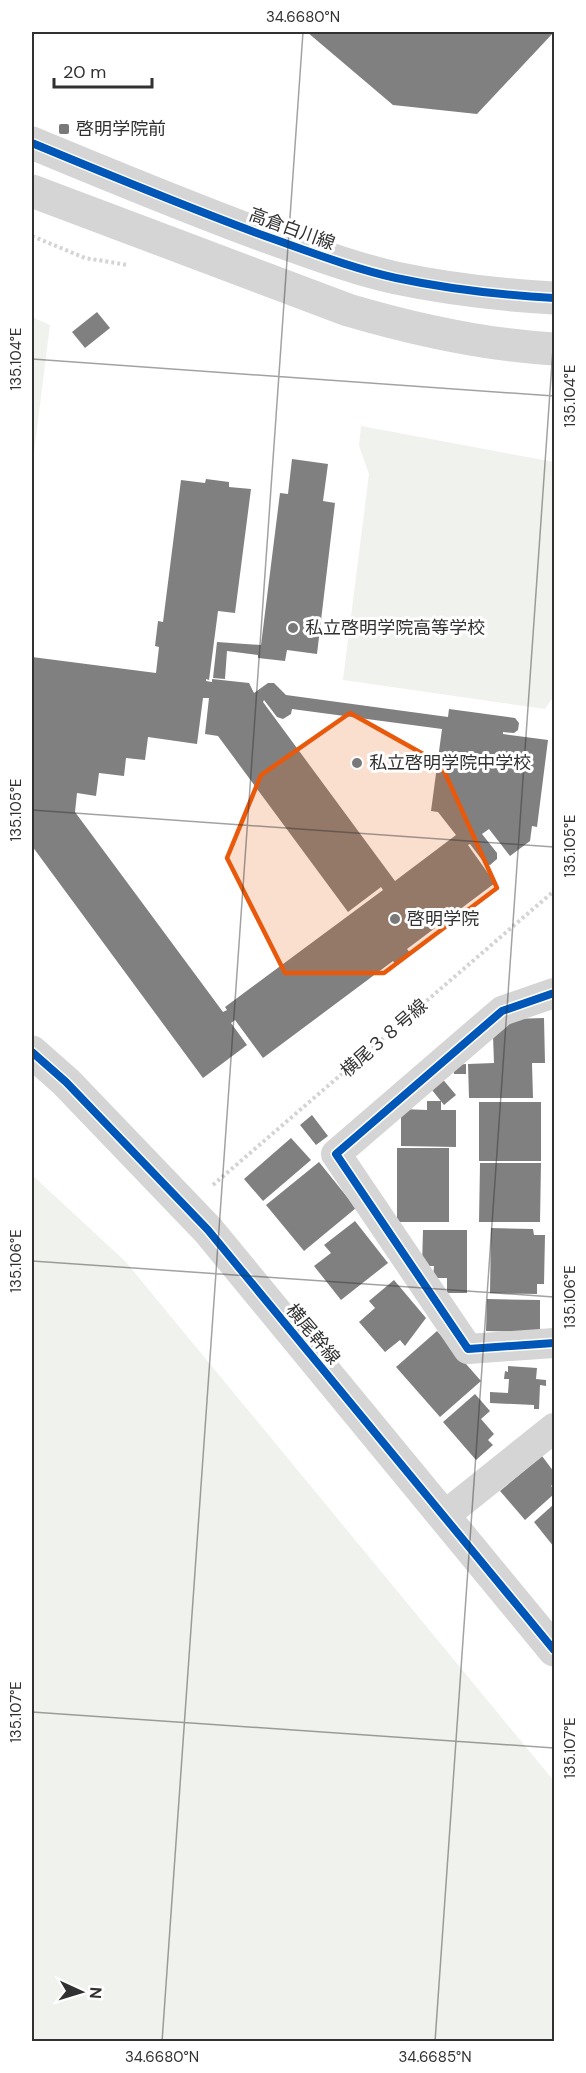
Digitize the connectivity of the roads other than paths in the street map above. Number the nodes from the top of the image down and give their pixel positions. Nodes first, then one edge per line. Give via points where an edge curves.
1 (32, 143) edge
2 (32, 190) edge
3 (555, 298) edge
4 (555, 349) edge
5 (555, 993) edge
6 (32, 1052) edge
7 (555, 1343) edge
8 (555, 1428) edge
9 (444, 1516) junction
10 (555, 1650) edge

1 - 3 street, 高倉白川線 via 174,202 350,265 440,286
2 - 4 street via 348,310 442,334
5 - 7 street via 502,1011 336,1154 468,1349
6 - 9 street, 横尾幹線 via 66,1082 208,1230
8 - 9 street
9 - 10 street, 横尾幹線

